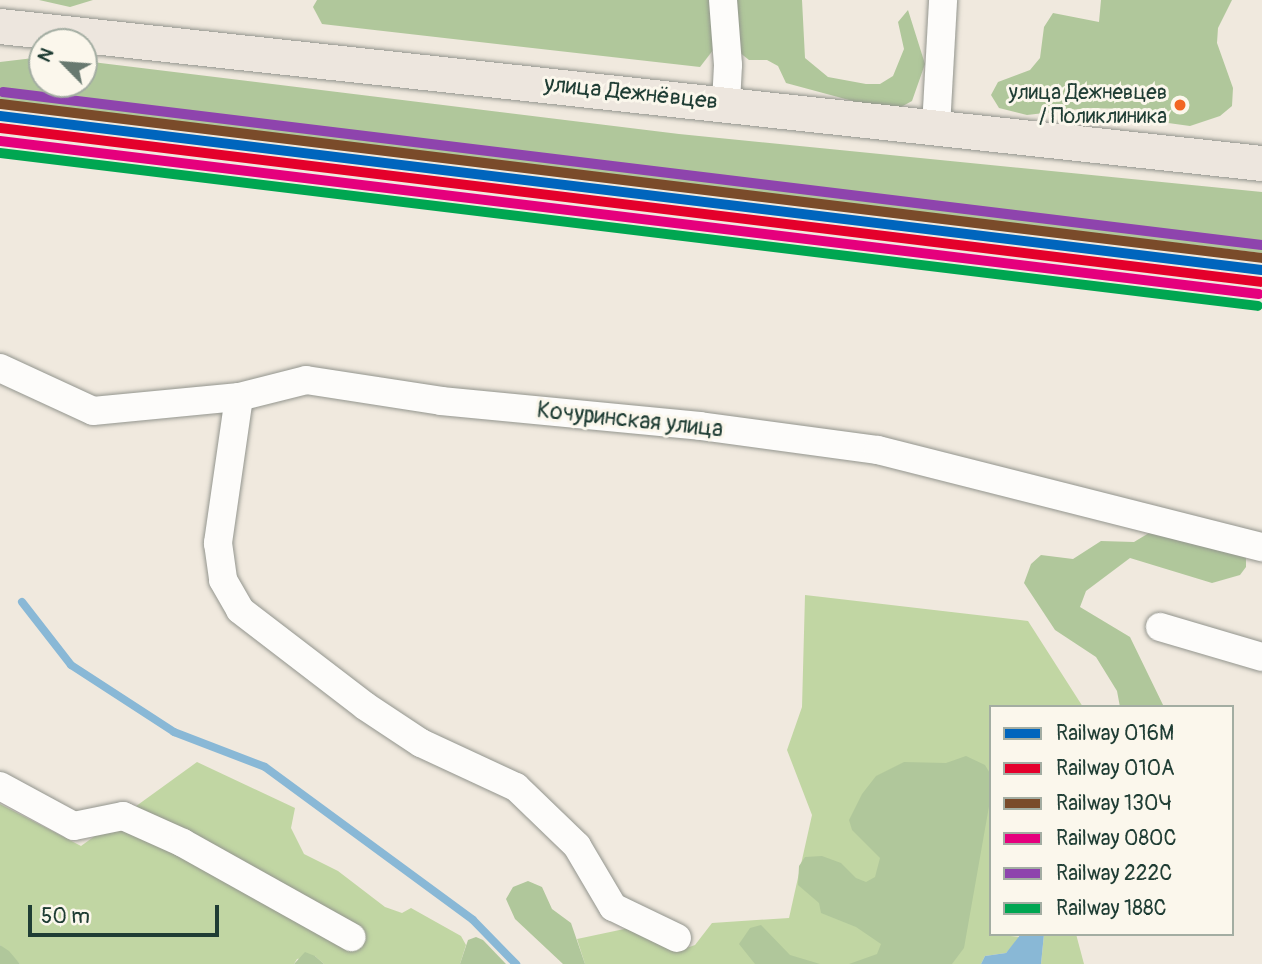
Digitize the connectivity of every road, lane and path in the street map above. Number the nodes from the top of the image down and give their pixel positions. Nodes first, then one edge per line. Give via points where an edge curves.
1 (723, 0) edge
2 (943, 0) edge
3 (0, 26) edge
4 (726, 103) junction
5 (936, 127) junction
6 (1262, 163) edge
7 (0, 368) edge
8 (239, 397) junction
9 (1262, 547) edge
10 (1160, 627) dead end
11 (1262, 657) edge
12 (0, 786) edge
13 (351, 937) dead end
14 (677, 939) dead end

1 - 4 street via 729,65
2 - 5 street
3 - 4 main road, улица Дежнёвцев
4 - 5 main road, улица Дежнёвцев
5 - 6 main road, улица Дежнёвцев
7 - 8 street, Кочуринская улица via 93,411
8 - 9 street, Кочуринская улица via 306,380 441,401 700,426 878,450
8 - 14 street via 218,543 223,580 240,610 421,743 516,787 577,846 613,907
10 - 11 street
12 - 13 street via 74,826 123,816 183,843

